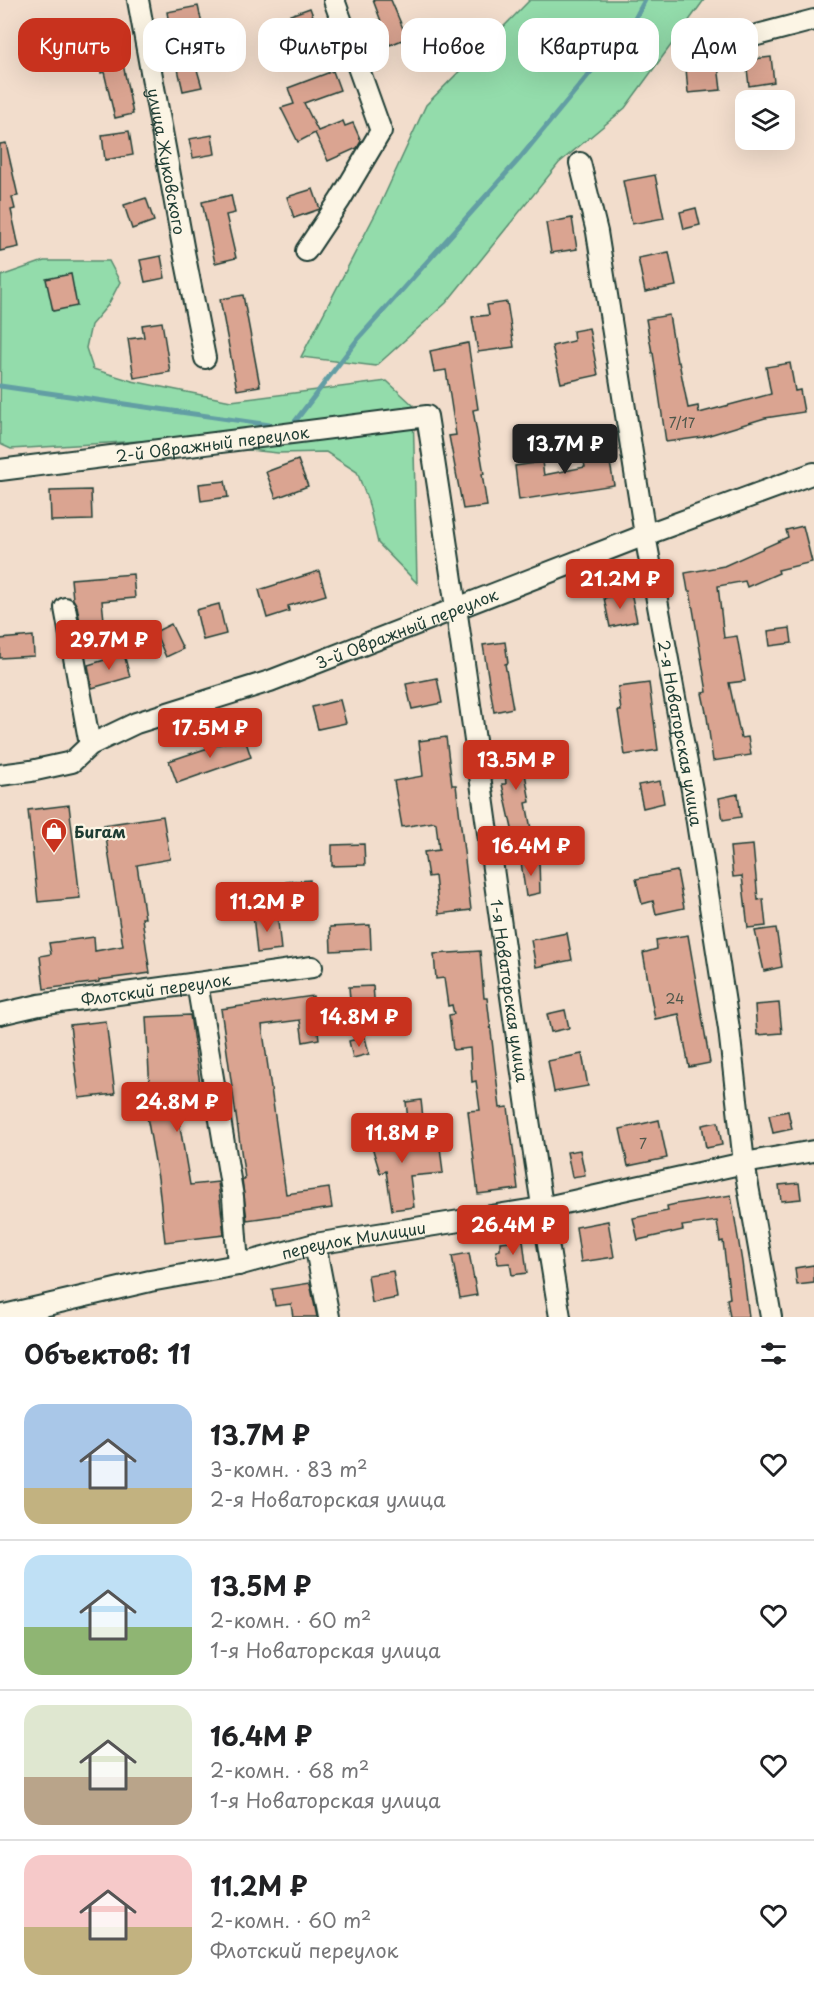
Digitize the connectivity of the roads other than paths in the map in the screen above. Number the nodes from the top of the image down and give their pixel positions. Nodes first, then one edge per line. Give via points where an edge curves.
1 (138, 0) edge
2 (334, 0) edge
3 (814, 20) edge
4 (758, 35) edge
5 (580, 163) dead end
6 (306, 251) dead end
7 (205, 358) dead end
8 (427, 416) joint
9 (0, 470) edge
10 (814, 473) edge
11 (645, 535) junction
12 (66, 608) dead end
13 (458, 608) junction
14 (90, 745) junction
15 (0, 775) edge
16 (312, 967) dead end
17 (197, 983) junction
18 (0, 1014) edge
19 (814, 1151) edge
20 (744, 1163) junction
21 (542, 1208) junction
22 (315, 1244) junction
23 (238, 1265) junction
24 (0, 1316) edge
25 (329, 1317) edge
26 (560, 1317) edge
27 (771, 1317) edge

1 - 7 street, улица Жуковского
2 - 6 street via 381,131
3 - 4 street
5 - 11 street, 2-я Новаторская улица via 597,232
8 - 9 street, 2-й Овражный переулок
8 - 13 street, 1-я Новаторская улица
10 - 11 street, 3-й Овражный переулок
11 - 13 street, 3-й Овражный переулок
11 - 20 street, 2-я Новаторская улица via 692,790 729,1029
12 - 14 street
13 - 14 street, 3-й Овражный переулок via 270,681 136,723
13 - 21 street, 1-я Новаторская улица
14 - 15 street, 3-й Овражный переулок via 72,762
16 - 17 street, Флотский переулок
17 - 18 street, Флотский переулок
17 - 23 street via 233,1197
19 - 20 street, переулок Милиции
20 - 21 street, переулок Милиции
20 - 27 street, 2-я Новаторская улица
21 - 22 street, переулок Милиции
21 - 26 street, 1-я Новаторская улица
22 - 23 street, переулок Милиции
22 - 25 street
23 - 24 street, переулок Милиции

